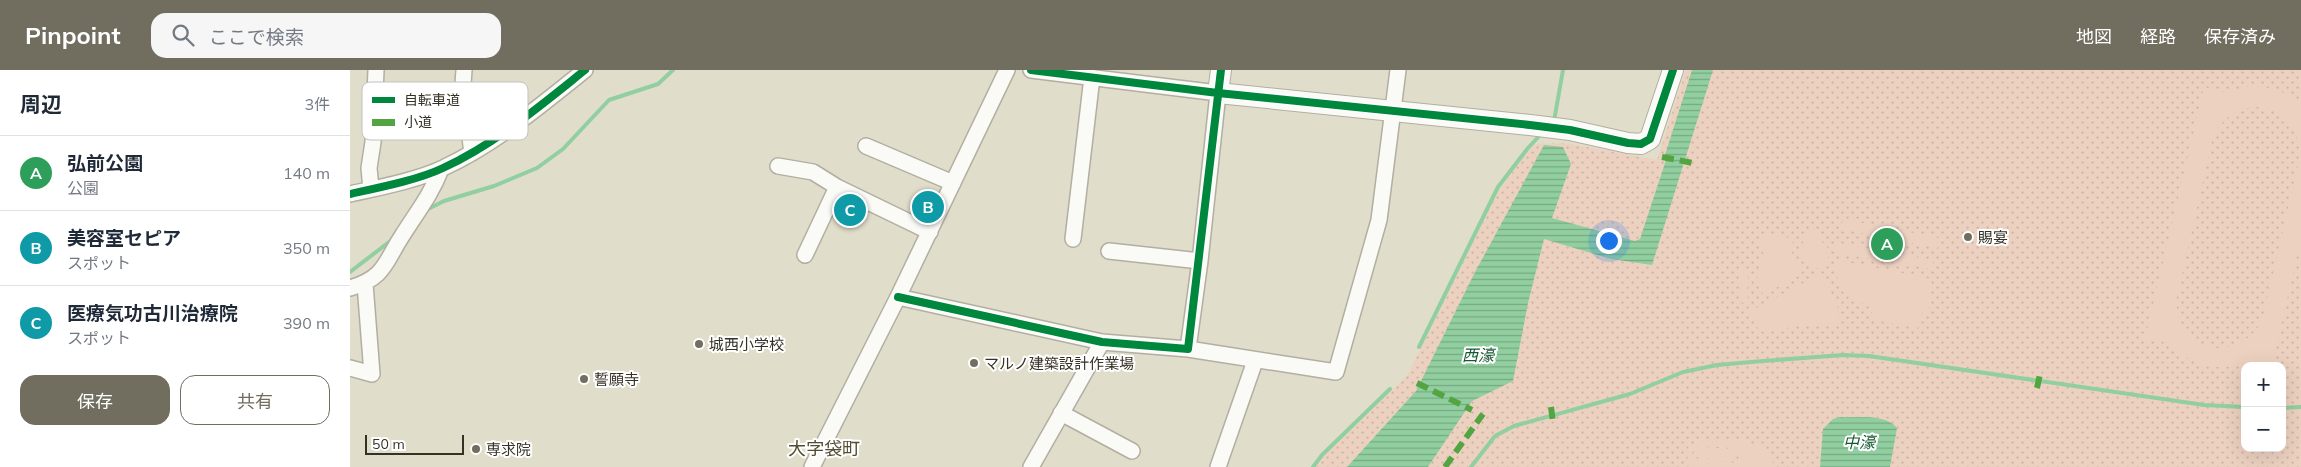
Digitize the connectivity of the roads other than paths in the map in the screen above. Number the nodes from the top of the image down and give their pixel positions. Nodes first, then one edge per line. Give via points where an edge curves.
1 (585, 70) edge
2 (1007, 70) edge
3 (1031, 70) edge
4 (1221, 70) edge
5 (1398, 70) edge
6 (1673, 70) edge
7 (1092, 77) junction
8 (1218, 93) junction
9 (1394, 111) junction
10 (528, 115) edge
11 (373, 140) edge
12 (470, 140) edge
13 (492, 140) edge
14 (866, 146) dead end
15 (472, 153) junction
16 (778, 166) dead end
17 (441, 169) junction
18 (953, 183) junction
19 (837, 187) junction
20 (371, 190) junction
21 (350, 194) edge
22 (930, 232) junction
23 (1072, 240) dead end
24 (1109, 251) dead end
25 (805, 255) dead end
26 (1200, 261) junction
27 (357, 286) edge
28 (898, 297) junction
29 (1102, 342) junction
30 (1188, 349) junction
31 (1255, 361) junction
32 (350, 368) edge
33 (1061, 413) junction
34 (1132, 451) dead end
35 (812, 467) edge
36 (1031, 467) edge
37 (1218, 467) edge

1 - 10 street
2 - 18 street
3 - 7 street
4 - 8 street
5 - 9 street
6 - 9 street via 1650,139 1641,144 1570,130
7 - 8 street
7 - 23 street
8 - 9 street
8 - 26 street
9 - 31 street via 1379,220 1336,372
11 - 20 street via 369,168
12 - 15 street
13 - 15 street
14 - 18 street
15 - 17 street
16 - 19 street via 813,172
17 - 20 street
17 - 27 street via 432,193 390,260
18 - 22 street
19 - 22 street
19 - 25 street
20 - 21 street
22 - 28 street
24 - 26 street
26 - 30 street
27 - 32 street via 372,374
28 - 29 street
28 - 35 street
29 - 30 street
29 - 33 street
30 - 31 street
31 - 37 street
33 - 34 street
33 - 36 street

